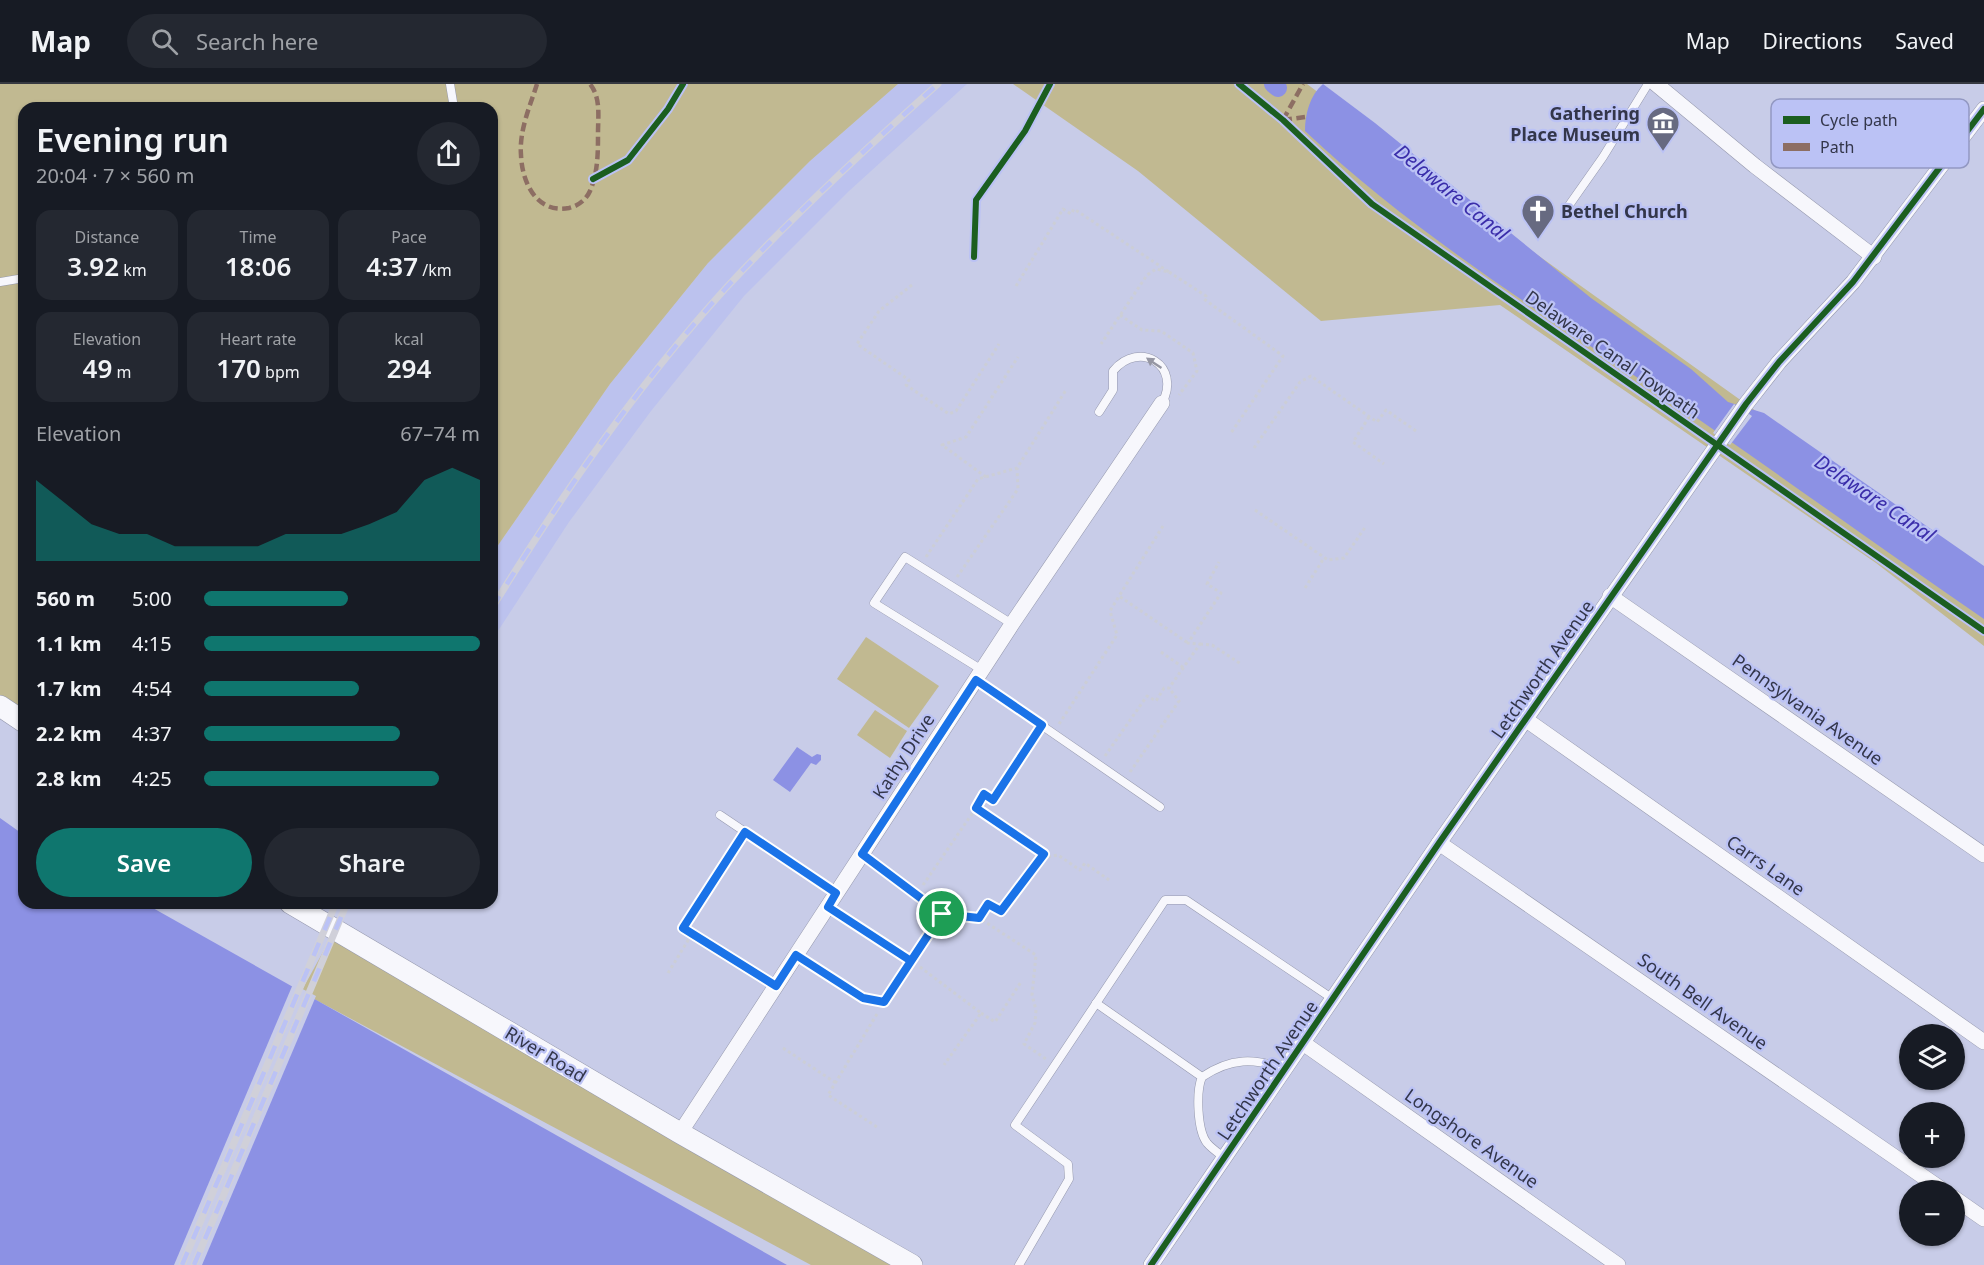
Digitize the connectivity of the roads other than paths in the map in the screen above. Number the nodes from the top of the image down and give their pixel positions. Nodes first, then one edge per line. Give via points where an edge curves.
1 (450, 84) edge
2 (1648, 84) edge
3 (1656, 84) edge
4 (453, 102) edge
5 (1984, 110) edge
6 (1969, 130) edge
7 (1941, 168) edge
8 (1565, 211) dead end
9 (1874, 257) junction
10 (18, 279) edge
11 (0, 282) edge
12 (1162, 403) joint
13 (1098, 412) dead end
14 (1610, 596) junction
15 (1012, 624) junction
16 (979, 675) junction
17 (0, 706) edge
18 (18, 718) edge
19 (1525, 719) junction
20 (1161, 807) dead end
21 (720, 815) dead end
22 (1439, 843) junction
23 (862, 854) junction
24 (1984, 855) edge
25 (836, 893) junction
26 (828, 907) junction
27 (300, 909) edge
28 (796, 955) junction
29 (911, 961) junction
30 (1333, 999) junction
31 (1096, 1002) junction
32 (1984, 1042) edge
33 (1303, 1043) junction
34 (1285, 1070) junction
35 (1202, 1077) junction
36 (680, 1133) junction
37 (1226, 1159) junction
38 (1928, 1180) edge
39 (1965, 1206) edge
40 (1984, 1219) edge
41 (912, 1265) edge
42 (1020, 1265) edge
43 (1151, 1265) edge
44 (1618, 1265) edge

1 - 4 lane
2 - 8 lane
3 - 9 street
5 - 6 street, Letchworth Avenue
7 - 9 street, Letchworth Avenue
9 - 14 street, Letchworth Avenue via 1746,404
10 - 11 lane
12 -> 13 lane via 1168,386 1163,368 1148,357 1138,356 1119,363 1113,371 1113,390
12 - 15 street, Kathy Drive
14 - 19 street, Letchworth Avenue
14 - 24 street, Pennsylvania Avenue
15 - 16 street, Kathy Drive
15 - 16 lane via 905,557 874,603
16 - 20 lane via 1053,733
16 - 23 street, Kathy Drive
17 - 18 main road
19 - 22 street, Letchworth Avenue
19 - 32 street, Carrs Lane
21 - 25 lane
22 - 30 street, Letchworth Avenue
22 - 38 street, South Bell Avenue
23 - 25 street, Kathy Drive
23 - 29 lane via 942,914
25 - 26 street, Kathy Drive
26 - 28 street, Kathy Drive
26 - 29 lane
27 - 36 main road, River Road
28 - 29 lane via 863,998 884,1002
28 - 36 street, Kathy Drive
30 - 31 lane via 1186,900 1165,900
30 - 33 street, Letchworth Avenue
31 - 35 lane
31 - 42 lane via 1015,1125 1068,1164 1070,1179
33 - 34 street, Letchworth Avenue
33 - 44 street, Longshore Avenue
34 - 35 lane via 1264,1060 1238,1061
34 - 37 street, Letchworth Avenue
35 - 37 lane via 1198,1085 1199,1116 1206,1142
36 - 41 main road, River Road
37 - 43 street, Letchworth Avenue
39 - 40 street

